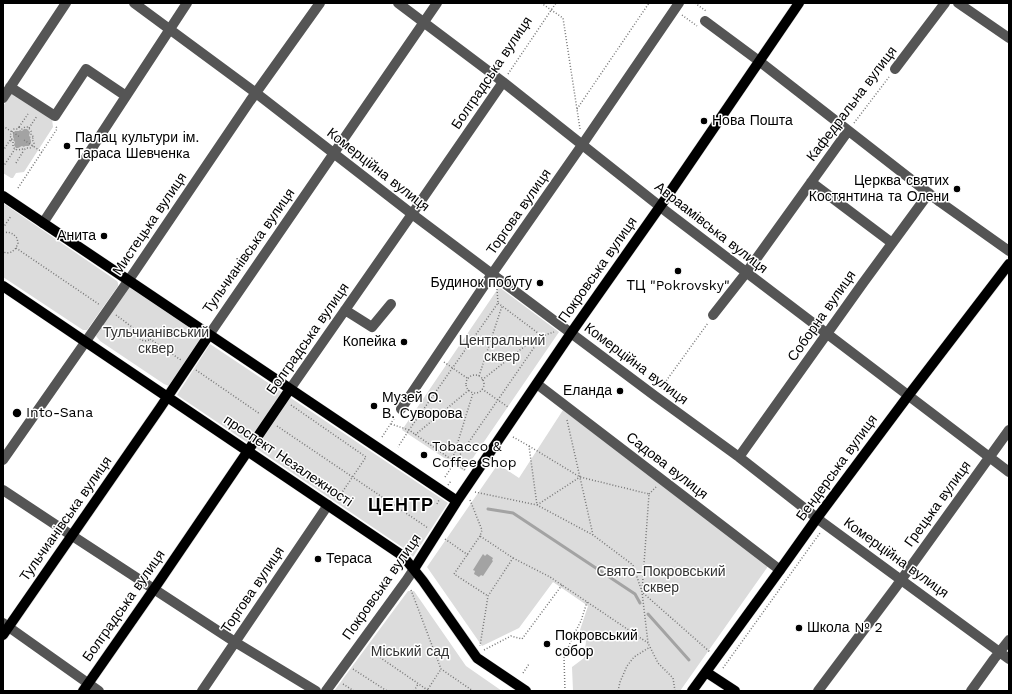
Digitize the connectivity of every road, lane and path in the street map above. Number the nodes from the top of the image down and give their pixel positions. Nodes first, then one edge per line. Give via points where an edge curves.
1 (66, 3) edge
2 (134, 3) edge
3 (187, 3) edge
4 (320, 3) edge
5 (398, 3) edge
6 (437, 3) edge
7 (541, 3) edge
8 (556, 3) edge
9 (649, 3) edge
10 (695, 3) edge
11 (798, 3) edge
12 (945, 3) edge
13 (958, 3) edge
14 (676, 6) edge
15 (551, 10) junction
16 (705, 21) junction
17 (423, 23) junction
18 (170, 29) junction
19 (1009, 38) edge
20 (758, 61) junction
21 (895, 69) joint
22 (503, 82) junction
23 (10, 87) junction
24 (256, 93) junction
25 (126, 96) junction
26 (3, 98) edge
27 (42, 108) junction
28 (577, 109) junction
29 (28, 114) dead end
30 (54, 116) junction
31 (3, 126) edge
32 (20, 127) junction
33 (29, 128) junction
34 (848, 131) junction
35 (12, 132) junction
36 (20, 137) dead end
37 (10, 140) junction
38 (24, 140) dead end
39 (32, 145) junction
40 (582, 145) junction
41 (15, 149) junction
42 (24, 150) junction
43 (3, 151) edge
44 (42, 152) junction
45 (334, 153) junction
46 (16, 163) dead end
47 (3, 167) edge
48 (811, 182) junction
49 (18, 188) dead end
50 (929, 193) junction
51 (3, 196) edge
52 (659, 207) junction
53 (412, 214) junction
54 (11, 216) dead end
55 (43, 223) junction
56 (3, 228) edge
57 (3, 233) edge
58 (892, 243) junction
59 (16, 248) junction
60 (1009, 251) edge
61 (3, 252) edge
62 (1009, 264) edge
63 (746, 273) junction
64 (492, 274) junction
65 (128, 280) junction
66 (3, 286) edge
67 (390, 304) dead end
68 (502, 306) junction
69 (104, 307) dead end
70 (345, 310) junction
71 (112, 313) dead end
72 (713, 315) joint
73 (140, 333) junction
74 (571, 333) junction
75 (540, 334) junction
76 (827, 334) junction
77 (209, 335) junction
78 (150, 339) junction
79 (86, 342) junction
80 (436, 356) junction
81 (184, 362) dead end
82 (452, 367) junction
83 (193, 368) dead end
84 (479, 376) junction
85 (468, 378) junction
86 (482, 380) junction
87 (537, 384) junction
88 (290, 389) junction
89 (482, 389) junction
90 (469, 390) junction
91 (474, 393) junction
92 (655, 396) junction
93 (908, 396) junction
94 (167, 397) junction
95 (498, 400) junction
96 (287, 403) dead end
97 (563, 403) junction
98 (508, 407) dead end
99 (401, 408) joint
100 (263, 416) dead end
101 (273, 423) dead end
102 (391, 424) junction
103 (409, 430) junction
104 (1009, 430) edge
105 (504, 432) junction
106 (415, 435) junction
107 (382, 437) dead end
108 (529, 446) junction
109 (398, 447) dead end
110 (247, 451) junction
111 (739, 457) junction
112 (989, 457) junction
113 (3, 460) edge
114 (452, 460) junction
115 (455, 462) junction
116 (465, 470) dead end
117 (1009, 472) edge
118 (352, 477) junction
119 (445, 477) dead end
120 (580, 477) junction
121 (451, 481) dead end
122 (448, 485) dead end
123 (3, 490) edge
124 (465, 490) junction
125 (339, 496) dead end
126 (439, 500) dead end
127 (457, 501) junction
128 (437, 504) dead end
129 (328, 505) junction
130 (537, 505) junction
131 (817, 518) junction
132 (432, 530) dead end
133 (820, 532) dead end
134 (593, 535) junction
135 (72, 536) junction
136 (480, 536) junction
137 (443, 538) dead end
138 (468, 555) junction
139 (513, 558) junction
140 (414, 569) junction
141 (780, 570) junction
142 (901, 579) junction
143 (562, 585) junction
144 (411, 588) dead end
145 (154, 589) junction
146 (642, 592) junction
147 (488, 596) junction
148 (587, 602) junction
149 (5, 628) edge
150 (1009, 640) edge
151 (235, 642) junction
152 (370, 643) dead end
153 (648, 643) junction
154 (650, 647) junction
155 (480, 648) dead end
156 (484, 650) dead end
157 (1000, 652) junction
158 (712, 654) dead end
159 (1009, 659) edge
160 (529, 664) dead end
161 (350, 667) dead end
162 (723, 668) dead end
163 (441, 669) junction
164 (706, 672) junction
165 (523, 673) dead end
166 (418, 684) junction
167 (85, 687) edge
168 (340, 687) dead end
169 (98, 691) edge
170 (202, 691) edge
171 (316, 691) edge
172 (326, 691) edge
173 (354, 691) edge
174 (387, 691) edge
175 (414, 691) edge
176 (428, 691) edge
177 (473, 691) edge
178 (526, 691) edge
179 (565, 691) edge
180 (618, 691) edge
181 (675, 691) edge
182 (692, 691) edge
183 (735, 691) edge
184 (818, 691) edge
185 (971, 691) edge

1 - 23 street
2 - 18 street, Комерційна вулиця
3 - 18 street
4 - 24 street, Мистецька вулиця
5 - 17 street, Авраамівська вулиця
6 - 17 street, Тульчианівська вулиця
7 - 15 path
8 - 15 path, Болградська вулиця
9 - 28 path
10 - 16 path
11 - 20 main road, Покровська вулиця
12 - 21 street, Кафедральна вулиця
13 - 19 street
14 - 16 path
14 - 40 street, Торгова вулиця
15 - 22 path, Болградська вулиця
15 - 28 path via 563,18
16 - 20 street
17 - 22 street, Авраамівська вулиця
17 - 45 street, Тульчианівська вулиця
18 - 24 street, Комерційна вулиця
18 - 25 street
20 - 34 street
20 - 52 main road, Покровська вулиця
21 - 34 path, Кафедральна вулиця
22 - 40 street, Авраамівська вулиця
22 - 53 street, Болградська вулиця
23 - 26 street
23 - 27 street
24 - 45 street, Комерційна вулиця
24 - 65 street, Мистецька вулиця
25 - 30 street via 86,69
25 - 55 street
27 - 30 street
27 - 33 path
28 - 40 path
29 - 32 path
30 - 44 path via 57,129
31 - 35 path
32 - 33 path
32 - 35 path
33 - 39 path via 34,137
34 - 48 street, Кафедральна вулиця
34 - 50 street
35 - 36 path
35 - 37 path
37 - 41 path
37 - 43 path
38 - 39 path
39 - 42 path
39 - 44 path
40 - 52 street, Авраамівська вулиця
40 - 64 street, Торгова вулиця
41 - 42 path
41 - 47 path
42 - 46 path
44 - 49 path
45 - 53 street, Комерційна вулиця
45 - 77 street, Тульчианівська вулиця
48 - 58 street
48 - 63 street, Кафедральна вулиця
50 - 58 street, Соборна вулиця
50 - 60 street
51 - 55 main road
52 - 63 street, Авраамівська вулиця
52 - 74 main road, Покровська вулиця
53 - 64 street, Комерційна вулиця
53 - 70 street, Болградська вулиця
54 - 56 path
55 - 65 main road
57 - 59 path via 15,235 18,243
58 - 76 street, Соборна вулиця
59 - 61 path via 12,252
59 - 69 path
62 - 93 main road, Бендерська вулиця
63 - 72 street, Кафедральна вулиця
63 - 76 street, Авраамівська вулиця
64 - 74 street, Комерційна вулиця
64 - 80 street, Торгова вулиця
65 - 77 main road
65 - 79 street, Мистецька вулиця
66 - 79 main road, проспект Незалежності
67 - 70 street via 372,327
68 - 75 path
68 - 82 path via 498,303
68 - 84 path
70 - 88 street, Болградська вулиця
71 - 73 path
72 - 92 path
73 - 78 path via 141,340
73 - 78 path via 148,331
74 - 87 main road, Покровська вулиця
74 - 92 street, Комерційна вулиця
75 - 86 path
75 - 95 path via 542,336
76 - 93 street, Авраамівська вулиця
76 - 111 street, Соборна вулиця
77 - 88 main road
77 - 94 main road, Тульчианівська вулиця
78 - 81 path
79 - 94 main road, проспект Незалежності
79 - 113 street, Мистецька вулиця
80 - 82 path
80 - 99 street, Торгова вулиця
82 - 85 path
82 - 103 path
83 - 100 path
84 - 85 path
84 - 86 path
85 - 90 path via 466,386
86 - 89 path
87 - 97 street, Садова вулиця
87 - 105 main road, Покровська вулиця
88 - 110 main road, Болградська вулиця
88 - 127 main road
89 - 91 path
89 - 95 path
90 - 91 path
90 - 106 path
91 - 114 path
92 - 111 street, Комерційна вулиця
93 - 112 street, Авраамівська вулиця
93 - 131 main road, Бендерська вулиця
94 - 110 main road, проспект Незалежності
94 - 135 main road, Тульчианівська вулиця
95 - 98 path
95 - 115 path
96 - 118 path via 366,456
97 - 120 path
97 - 141 street, Садова вулиця
99 - 102 path
101 - 118 path
102 - 103 path
102 - 107 path
103 - 106 path
103 - 109 path
104 - 112 street, Грецька вулиця
105 - 108 path
105 - 124 main road, Покровська вулиця
106 - 114 path
108 - 120 path
108 - 130 path
110 - 129 main road, проспект Незалежності
110 - 145 main road, Болградська вулиця
111 - 131 street, Комерційна вулиця
112 - 117 street, Авраамівська вулиця
112 - 142 street, Грецька вулиця
114 - 115 path
115 - 116 path
115 - 119 path
118 - 125 path
118 - 132 path
120 - 130 path
120 - 134 path
120 - 146 path via 649,494
121 - 122 path
123 - 135 street
124 - 127 main road, Покровська вулиця
124 - 130 path
124 - 136 path via 482,530
126 - 128 path
127 - 140 main road, Покровська вулиця
129 - 140 main road, проспект Незалежності via 403,556
129 - 151 street, Торгова вулиця
130 - 134 path
131 - 141 main road, Бендерська вулиця
131 - 142 street, Комерційна вулиця
133 - 162 path
134 - 146 path via 633,564
135 - 145 street
135 - 149 main road, Тульчианівська вулиця
136 - 138 path
136 - 139 path
137 - 138 path
138 - 147 path via 454,574
139 - 143 path
139 - 147 path
140 - 172 street, Покровська вулиця
140 - 178 main road, проспект Незалежності via 477,658
141 - 164 main road, Бендерська вулиця
142 - 157 street, Комерційна вулиця
142 - 184 street, Грецька вулиця
143 - 148 path
143 - 156 path via 522,639 511,636
144 - 163 path
145 - 151 street
145 - 167 main road, Болградська вулиця
146 - 153 path
146 - 158 path
147 - 155 path
148 - 153 path
148 - 179 path via 564,658
149 - 167 street
150 - 157 street
151 - 170 street, Торгова вулиця
151 - 171 street
152 - 166 path via 375,654
153 - 154 path
154 - 180 path via 634,657 627,666
154 - 181 path via 658,663 673,678
157 - 159 street, Комерційна вулиця
157 - 185 street
160 - 165 path
161 - 174 path
163 - 176 path
163 - 177 path
164 - 182 main road, Бендерська вулиця
164 - 183 main road
166 - 175 path
166 - 176 path
167 - 169 street
168 - 173 path via 342,684

